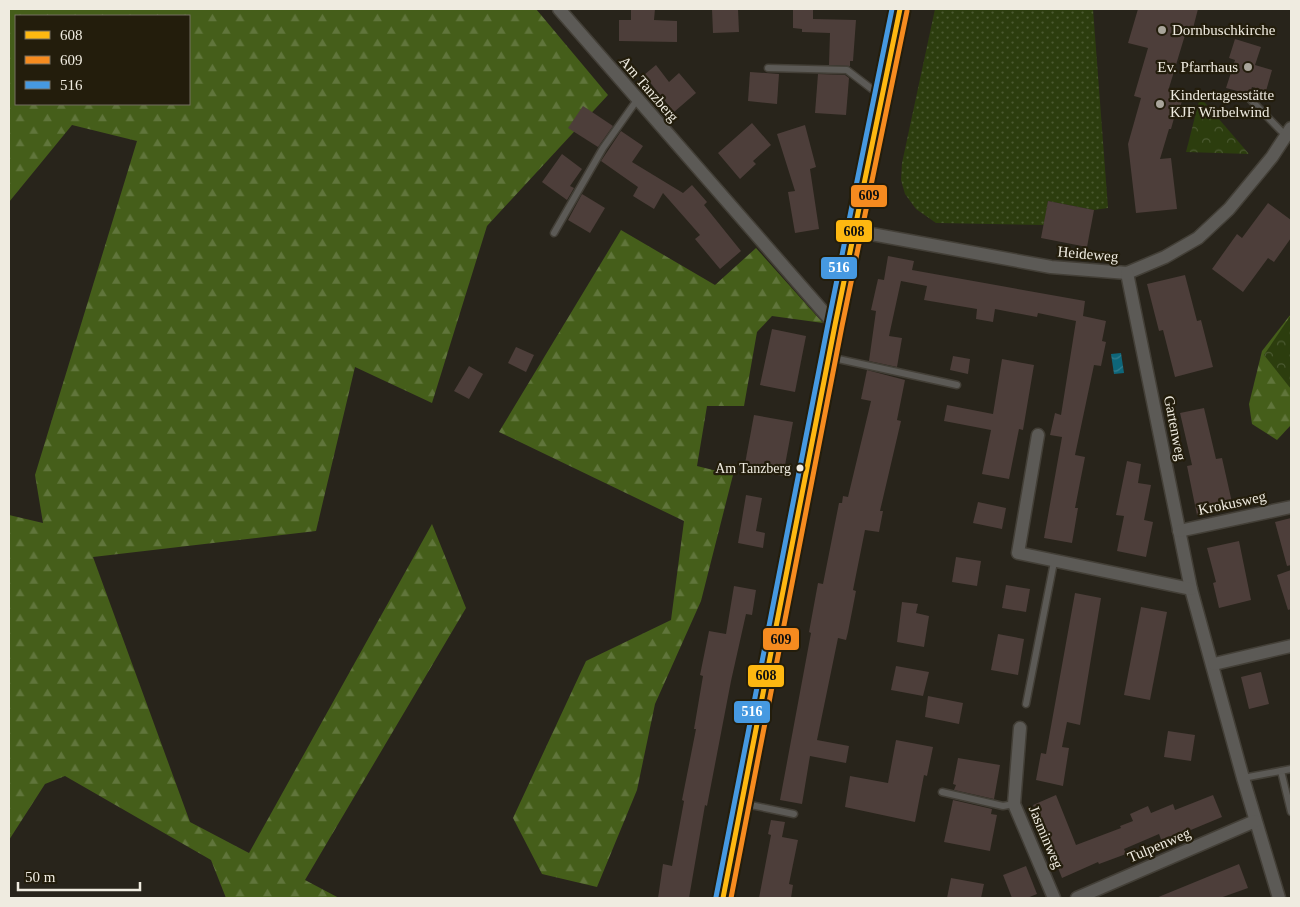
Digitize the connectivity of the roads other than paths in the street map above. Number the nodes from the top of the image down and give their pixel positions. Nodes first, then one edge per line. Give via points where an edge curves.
1 (560, 9) edge
2 (900, 9) edge
3 (768, 68) dead end
4 (884, 92) junction
5 (1248, 97) dead end
6 (637, 100) junction
7 (1289, 132) edge
8 (855, 231) junction
9 (554, 233) dead end
10 (1127, 274) junction
11 (835, 325) junction
12 (829, 358) junction
13 (957, 384) dead end
14 (1038, 435) dead end
15 (1291, 507) edge
16 (1179, 531) junction
17 (1054, 562) junction
18 (1191, 589) junction
19 (1291, 646) edge
20 (1214, 664) junction
21 (1026, 704) dead end
22 (1020, 728) dead end
23 (1291, 769) edge
24 (1281, 771) junction
25 (1242, 778) junction
26 (942, 792) dead end
27 (741, 803) junction
28 (1014, 804) junction
29 (1291, 812) edge
30 (794, 814) dead end
31 (1255, 821) junction
32 (723, 898) edge
33 (1054, 898) edge
34 (1077, 898) edge
35 (1279, 898) edge

1 - 6 street, Am Tanzberg
2 - 4 street
3 - 4 lane via 847,70 873,90
4 - 8 street
5 - 7 lane
6 - 9 lane via 603,148
6 - 11 street, Am Tanzberg
7 - 10 street, Heideweg via 1229,209 1198,238
8 - 10 street, Heideweg via 1051,268
8 - 11 street
10 - 16 street, Gartenweg
11 - 12 street
12 - 13 lane
12 - 27 street
14 - 17 street via 1018,553
15 - 16 street, Krokusweg
16 - 18 street, Gartenweg
17 - 18 street
17 - 21 lane
18 - 20 street, Gartenweg
19 - 20 street
20 - 25 street, Gartenweg
22 - 28 street, Jasminweg
23 - 24 lane
24 - 25 lane
24 - 29 lane
25 - 31 street, Gartenweg
26 - 28 lane via 1003,806
27 - 30 lane
27 - 32 street
28 - 33 street, Jasminweg
31 - 34 street, Tulpenweg
31 - 35 street, Gartenweg

